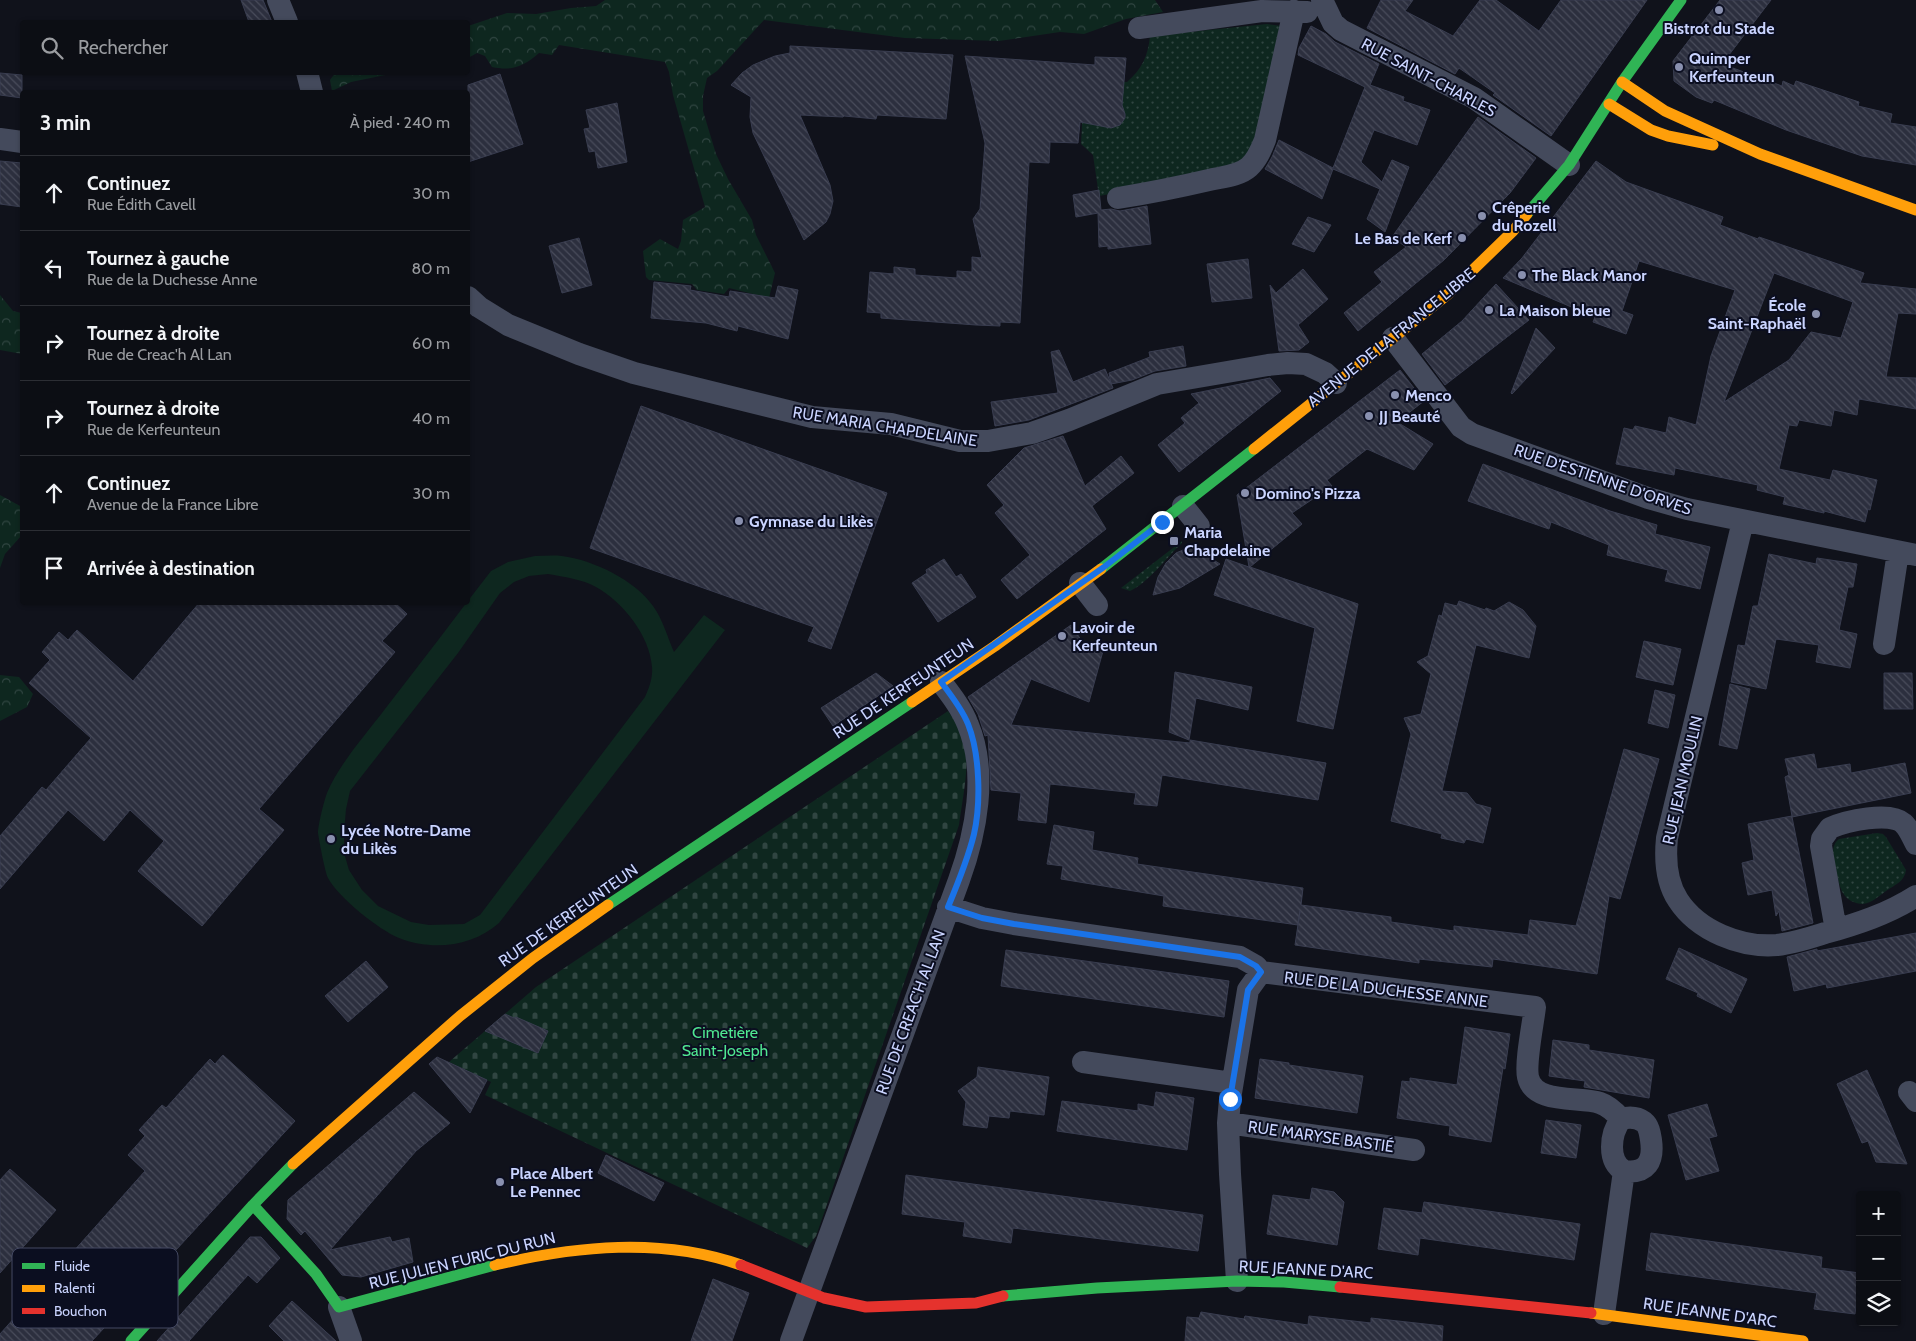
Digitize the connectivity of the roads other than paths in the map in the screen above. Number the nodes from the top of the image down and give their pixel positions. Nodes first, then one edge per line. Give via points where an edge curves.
1 (278, 0) edge
2 (1682, 0) edge
3 (1324, 1) edge
4 (1294, 11) junction
5 (286, 20) edge
6 (1139, 28) dead end
7 (308, 75) edge
8 (1622, 82) junction
9 (312, 90) edge
10 (1609, 104) junction
11 (0, 139) edge
12 (20, 142) edge
13 (1760, 154) junction
14 (1568, 165) junction
15 (1118, 198) dead end
16 (1916, 210) edge
17 (470, 299) edge
18 (1393, 338) junction
19 (1336, 383) junction
20 (1183, 506) junction
21 (1743, 521) junction
22 (1199, 526) dead end
23 (1907, 554) edge
24 (1080, 583) junction
25 (1097, 605) dead end
26 (1884, 644) dead end
27 (941, 682) junction
28 (1916, 844) edge
29 (1916, 896) edge
30 (948, 907) junction
31 (1836, 930) junction
32 (1261, 972) junction
33 (1083, 1062) dead end
34 (1232, 1083) junction
35 (1621, 1120) junction
36 (1228, 1123) junction
37 (1414, 1150) dead end
38 (1624, 1171) junction
39 (253, 1205) junction
40 (1237, 1281) junction
41 (178, 1289) edge
42 (809, 1292) junction
43 (340, 1307) junction
44 (1604, 1314) junction
45 (143, 1328) edge
46 (131, 1341) edge
47 (351, 1341) edge
48 (791, 1341) edge
49 (1803, 1341) edge

1 - 5 street
2 - 8 street, AVENUE DE LA FRANCE LIBRE
3 - 4 street, RUE SAINT-CHARLES via 1314,11
3 - 14 street, RUE SAINT-CHARLES via 1333,23 1341,30 1474,98
4 - 6 street, RUE SAINT-CHARLES via 1262,11
4 - 15 street via 1265,140 1250,167 1180,188
7 - 9 street
8 - 10 street, AVENUE DE LA FRANCE LIBRE
8 - 13 street via 1665,111
10 - 13 street via 1660,133
10 - 14 street, AVENUE DE LA FRANCE LIBRE
11 - 12 street
13 - 16 street
14 - 18 street, AVENUE DE LA FRANCE LIBRE via 1476,268
17 - 19 street, RUE MARIA CHAPDELAINE via 508,324 634,373 812,417 891,424 960,441 988,441 1032,433 1157,384 1268,364 1306,364 1325,373
18 - 19 street, AVENUE DE LA FRANCE LIBRE
18 - 21 street, RUE D'ESTIENNE D'ORVES via 1466,432 1687,510
19 - 20 street, AVENUE DE LA FRANCE LIBRE
20 - 22 street
20 - 24 street, AVENUE DE LA FRANCE LIBRE
21 - 23 street, RUE D'ESTIENNE D'ORVES
21 - 31 street, RUE JEAN MOULIN via 1670,824 1666,866 1677,899 1686,910 1697,921 1724,936 1746,944 1777,945
23 - 26 street
24 - 25 street
24 - 27 street, RUE DE KERFEUNTEUN
27 - 30 street, RUE DE CREAC'H AL LAN via 968,725 977,768 974,833
27 - 39 street, RUE DE KERFEUNTEUN via 521,967 370,1095 294,1163
28 - 31 street via 1904,824 1883,816 1830,828 1821,846
29 - 31 street, RUE JEAN MOULIN via 1883,914
30 - 32 street, RUE DE LA DUCHESSE ANNE via 1006,923 1240,957
30 - 42 street, RUE DE CREAC'H AL LAN
32 - 34 street via 1248,990
32 - 35 street, RUE DE LA DUCHESSE ANNE via 1535,1008 1528,1069 1531,1084 1541,1093 1602,1103
33 - 34 street
34 - 36 street
35 - 38 street via 1614,1133 1612,1152 1614,1162
35 - 38 street via 1628,1118 1644,1122 1650,1132 1653,1153 1639,1171
36 - 37 street, RUE MARYSE BASTIÉ
36 - 40 street
38 - 44 street
39 - 41 street, RUE DE KERFEUNTEUN
39 - 43 street via 316,1274
40 - 42 street, RUE JEANNE D'ARC via 1008,1295 976,1302 885,1308 855,1306
40 - 44 street, RUE JEANNE D'ARC via 1360,1288
42 - 43 street, RUE JULIEN FURIC DU RUN via 703,1253 651,1246 613,1247 514,1261
42 - 48 street, RUE DE CREAC'H AL LAN
43 - 47 street
44 - 49 street, RUE JEANNE D'ARC
45 - 46 street, RUE DE KERFEUNTEUN

